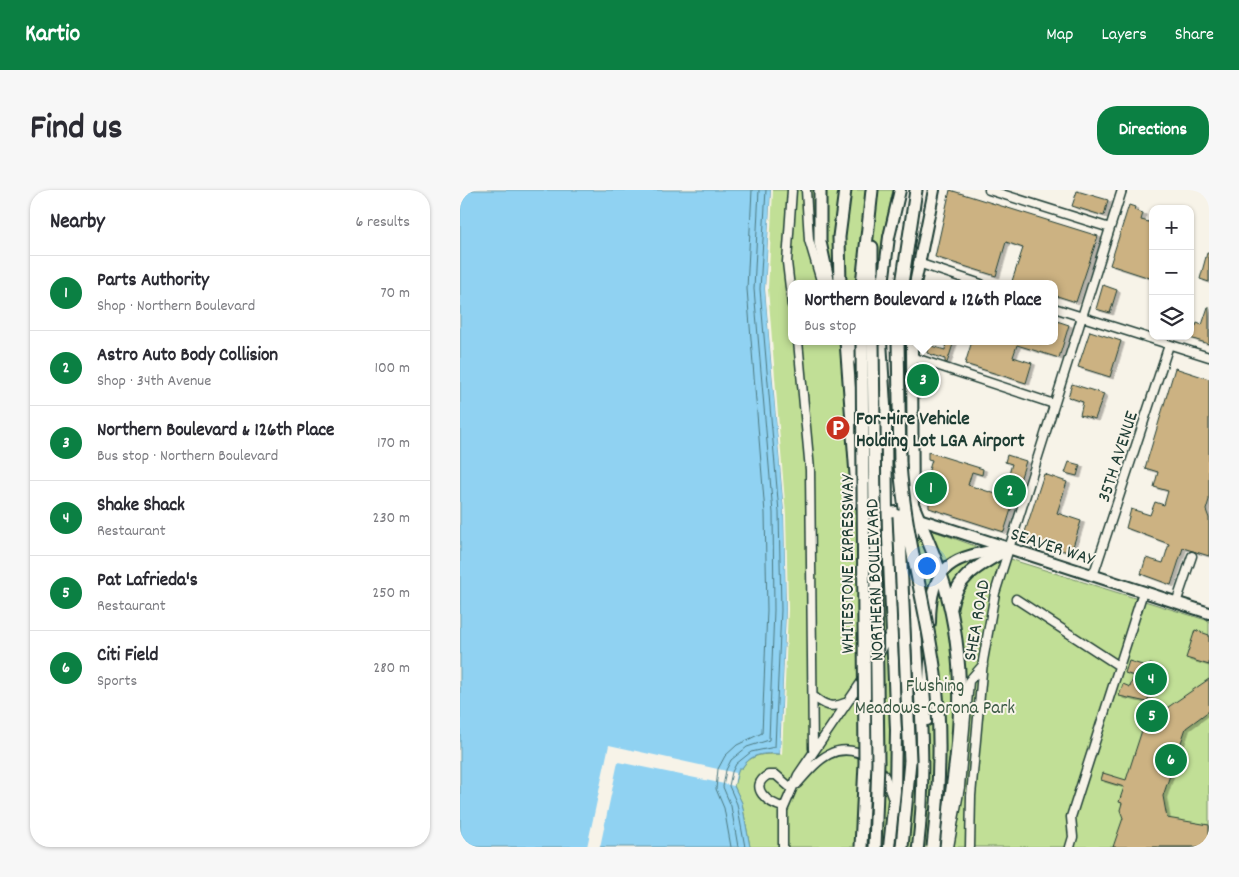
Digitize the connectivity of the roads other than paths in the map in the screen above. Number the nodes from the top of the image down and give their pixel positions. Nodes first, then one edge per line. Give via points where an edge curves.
1 (792, 190) edge
2 (806, 190) edge
3 (820, 190) edge
4 (846, 190) edge
5 (873, 190) edge
6 (900, 190) edge
7 (917, 190) edge
8 (934, 190) edge
9 (989, 190) edge
10 (1122, 190) edge
11 (1110, 228) junction
12 (918, 263) junction
13 (789, 280) edge
14 (821, 280) edge
15 (827, 280) edge
16 (840, 280) edge
17 (862, 280) edge
18 (872, 280) edge
19 (884, 280) edge
20 (903, 280) edge
21 (916, 280) edge
22 (969, 280) edge
23 (1058, 309) edge
24 (1083, 317) junction
25 (798, 345) edge
26 (848, 345) edge
27 (850, 345) edge
28 (862, 345) edge
29 (872, 345) edge
30 (881, 345) edge
31 (898, 345) edge
32 (912, 345) edge
33 (1169, 345) junction
34 (912, 357) junction
35 (1209, 357) edge
36 (1054, 404) junction
37 (900, 464) junction
38 (887, 472) junction
39 (887, 512) junction
40 (915, 513) junction
41 (1008, 549) junction
42 (1192, 556) dead end
43 (862, 568) junction
44 (941, 574) junction
45 (1093, 576) junction
46 (1143, 592) junction
47 (1016, 599) dead end
48 (1176, 602) junction
49 (950, 612) junction
50 (1209, 613) edge
51 (891, 627) junction
52 (983, 664) junction
53 (1119, 666) junction
54 (814, 696) junction
55 (846, 703) junction
56 (813, 750) junction
57 (792, 789) junction
58 (923, 796) junction
59 (894, 806) junction
60 (784, 807) junction
61 (783, 847) edge
62 (861, 847) edge
63 (874, 847) edge
64 (889, 847) edge
65 (902, 847) edge
66 (918, 847) edge
67 (933, 847) edge
68 (942, 847) edge
69 (949, 847) edge
70 (970, 847) edge
71 (1070, 847) edge

1 - 13 street via 787,262
2 - 14 street via 809,240
3 - 15 highway via 820,236
4 - 16 highway via 838,243
5 - 17 highway
5 - 18 highway
6 - 19 main road
7 - 20 highway
8 - 12 main road
9 - 11 street
10 - 11 street, SHEA ROAD
11 - 24 street, SHEA ROAD
12 - 21 main road
12 - 22 street
23 - 24 street
24 - 33 street
24 - 36 street, SHEA ROAD
25 - 54 street via 810,470
26 - 43 highway, bridge
27 - 38 street via 878,420
28 - 43 highway, WHITESTONE EXPRESSWAY, bridge
29 - 63 highway, bridge via 878,762
30 - 38 main road, NORTHERN BOULEVARD
31 - 37 highway
32 - 34 main road
33 - 35 street
33 - 45 street, 35TH AVENUE
34 - 36 street
34 - 40 main road
36 - 41 street, SHEA ROAD
37 - 65 highway, bridge via 899,538 910,748
37 - 67 highway, bridge via 908,532 938,700 940,760
38 - 39 main road, NORTHERN BOULEVARD
39 - 40 main road, SEAVER WAY
39 - 51 main road, NORTHERN BOULEVARD
40 - 41 main road, SEAVER WAY
40 - 44 highway
40 - 58 main road
41 - 44 main road via 962,557
41 - 45 main road, SEAVER WAY
41 - 49 highway via 976,567 964,578 955,591
41 - 52 street, SHEA ROAD via 994,599
42 - 48 street
43 - 62 highway, WHITESTONE EXPRESSWAY, bridge via 865,770
44 - 49 highway
44 - 58 main road via 930,603
45 - 46 main road, SEAVER WAY
46 - 48 main road, SEAVER WAY
46 - 53 street
47 - 53 street
48 - 50 main road, SEAVER WAY
49 - 68 highway via 961,691 960,732
51 - 55 street via 880,656
51 - 59 main road, NORTHERN BOULEVARD via 896,730
52 - 69 street via 969,681 960,787
52 - 70 street, SHEA ROAD via 970,803
53 - 71 street via 1071,817 1073,837
54 - 55 street via 828,706
54 - 56 street
55 - 56 street
56 - 57 street
57 - 59 street via 824,756 853,752 869,758 880,768
57 - 60 street
57 - 60 street via 773,774 760,781 759,789 763,796
58 - 66 main road
59 - 64 main road, NORTHERN BOULEVARD
60 - 61 street

